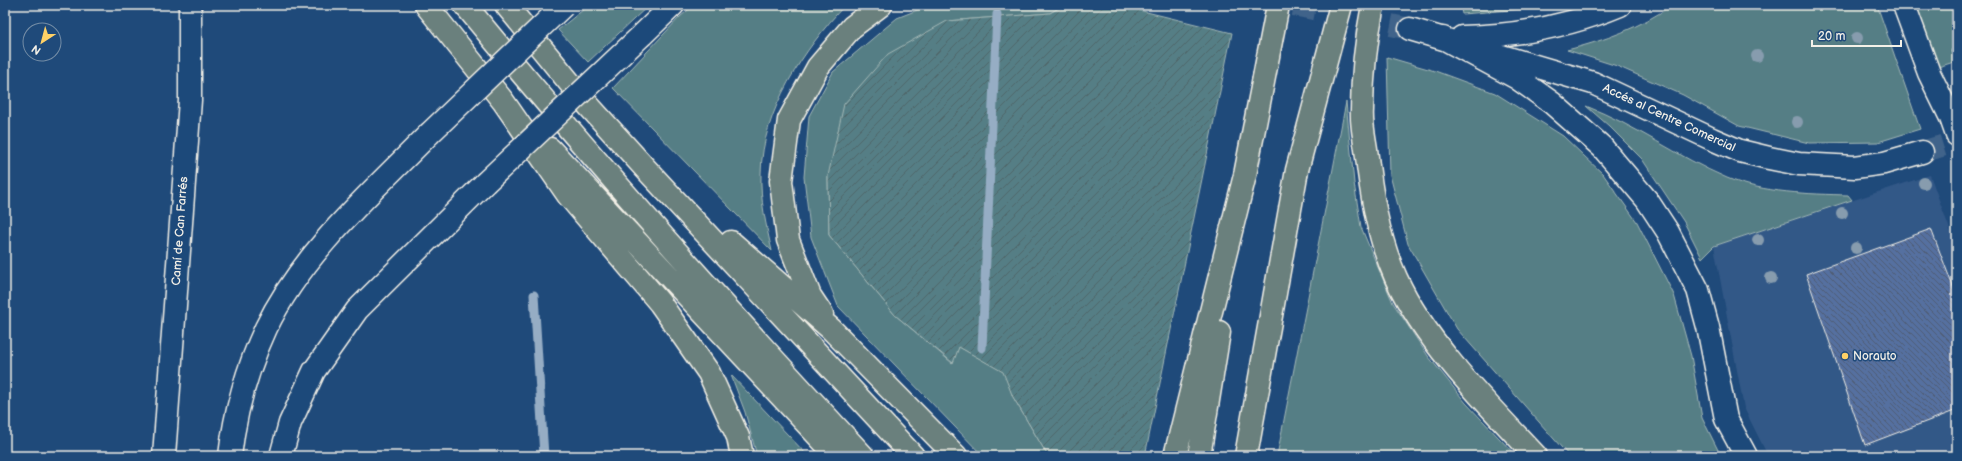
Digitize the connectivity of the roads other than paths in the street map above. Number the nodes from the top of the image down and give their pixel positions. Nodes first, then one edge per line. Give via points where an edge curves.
1 (190, 5) edge
2 (426, 5) edge
3 (465, 5) edge
4 (506, 5) edge
5 (564, 5) edge
6 (673, 5) edge
7 (881, 5) edge
8 (1278, 5) edge
9 (1341, 5) edge
10 (1373, 5) edge
11 (1620, 5) edge
12 (1904, 5) edge
13 (1410, 29) tunnel mouth
14 (1443, 38) junction
15 (503, 101) junction
16 (1954, 127) edge
17 (1922, 152) tunnel mouth
18 (645, 168) junction
19 (1245, 175) junction
20 (831, 329) junction
21 (164, 456) edge
22 (230, 456) edge
23 (281, 456) edge
24 (742, 456) edge
25 (837, 456) edge
26 (863, 456) edge
27 (913, 456) edge
28 (956, 456) edge
29 (1175, 456) edge
30 (1199, 456) edge
31 (1246, 456) edge
32 (1536, 456) edge
33 (1746, 456) edge

1 - 21 street, Camí de Can Farrés via 190,100
2 - 15 highway
3 - 26 highway via 586,149 770,356
4 - 18 highway via 588,105
5 - 22 street, bridge via 429,134 323,244 282,300 266,328 243,388 234,423
6 - 23 street, bridge via 357,310 314,371 300,397
7 - 20 highway via 852,27 818,67 789,120 781,181 788,240 810,296
8 - 19 highway
9 - 31 highway via 1297,170
10 - 32 highway via 1364,62 1362,112 1373,201 1382,240 1397,278 1436,342
11 - 14 street, Accés al Centre Comercial via 1574,22 1543,29 1482,37
12 - 16 street via 1928,73
13 - 14 street, Accés al Centre Comercial
14 - 17 street, Accés al Centre Comercial via 1594,83 1712,139 1740,151 1769,158 1798,164 1855,167 1884,163
14 - 33 street, Accés al Centre Comercial via 1517,78 1552,103 1602,147 1647,200 1668,232 1698,290 1708,326 1726,419
15 - 24 highway via 568,195 660,303 709,373 738,437
15 - 25 highway
18 - 20 highway
18 - 27 highway
19 - 29 highway
19 - 30 highway
20 - 28 highway

